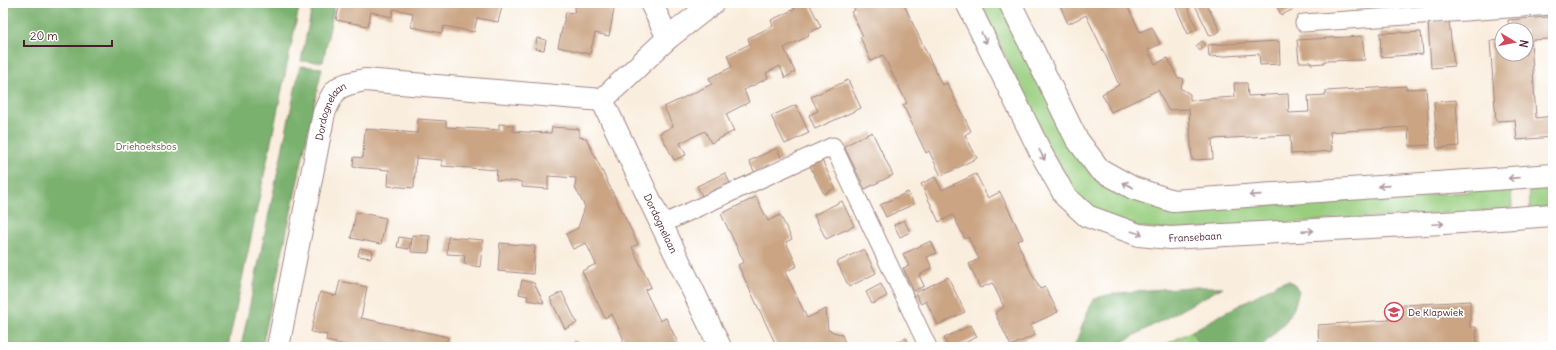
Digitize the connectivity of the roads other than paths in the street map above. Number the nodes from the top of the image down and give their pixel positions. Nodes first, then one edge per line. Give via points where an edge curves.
1 (651, 3) edge
2 (713, 3) edge
3 (967, 3) edge
4 (1010, 3) edge
5 (1553, 6) edge
6 (1304, 23) dead end
7 (668, 38) junction
8 (602, 100) junction
9 (1553, 175) edge
10 (1553, 216) edge
11 (660, 224) junction
12 (278, 347) edge
13 (720, 347) edge
14 (928, 347) edge

1 - 7 street
2 - 7 street
3 -> 10 street, Fransebaan via 1065,196 1087,216 1139,235 1170,238
9 -> 4 street via 1173,201 1133,188 1099,169 1076,138
5 - 6 lane
7 - 8 street
8 - 11 street, Dordognelaan
8 - 12 street, Dordognelaan via 388,81 364,80 341,86 331,97 324,113
11 - 13 street, Dordognelaan
11 - 14 lane via 833,146

